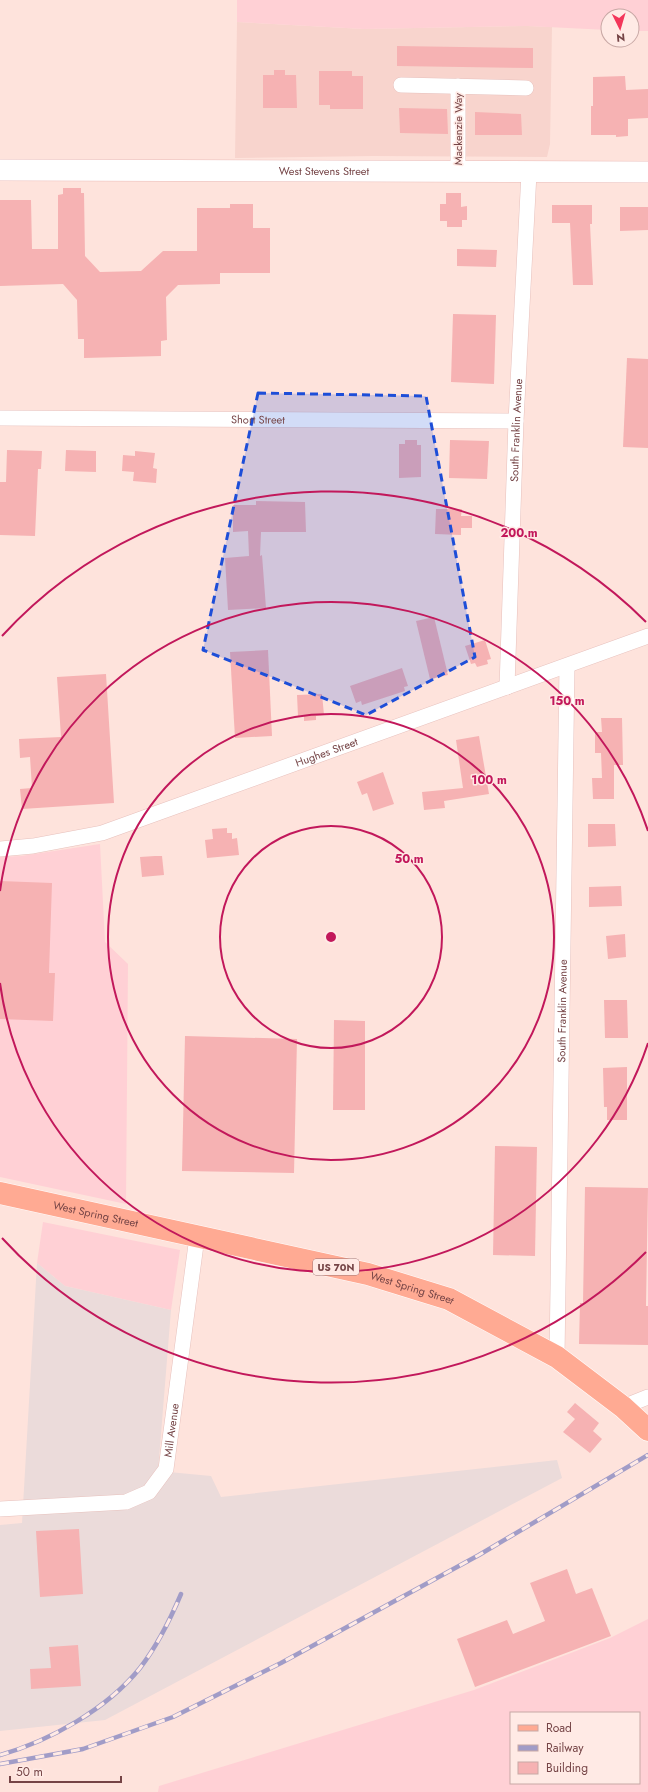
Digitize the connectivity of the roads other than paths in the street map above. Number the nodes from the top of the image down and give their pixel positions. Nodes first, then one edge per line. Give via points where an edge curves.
1 (401, 85) dead end
2 (458, 86) junction
3 (526, 88) dead end
4 (0, 170) edge
5 (458, 172) junction
6 (648, 172) edge
7 (529, 173) junction
8 (0, 418) edge
9 (516, 421) junction
10 (648, 636) edge
11 (567, 666) junction
12 (507, 687) junction
13 (0, 849) edge
14 (0, 1193) edge
15 (197, 1237) junction
16 (556, 1357) junction
17 (648, 1397) edge
18 (623, 1407) junction
19 (644, 1426) edge
20 (0, 1510) edge

1 - 2 street, Mackenzie Way
2 - 3 street, Mackenzie Way
2 - 5 street, Mackenzie Way
4 - 5 street, West Stevens Street
5 - 7 street, West Stevens Street
6 - 7 street, West Stevens Street
7 - 9 street, South Franklin Avenue
8 - 9 street, Short Street
9 - 12 street, South Franklin Avenue
10 - 11 street, Hughes Street
11 - 12 street, Hughes Street
11 - 16 street, South Franklin Avenue
12 - 13 street, Hughes Street via 102,833 34,846
14 - 15 main road, West Spring Street / US 70N
15 - 16 main road, West Spring Street / US 70N via 368,1274 449,1299
15 - 20 street, Mill Avenue via 166,1469 149,1492 126,1502
16 - 18 main road, West Spring Street / US 70N
17 - 18 street
18 - 19 main road, West Spring Street / US 70N

